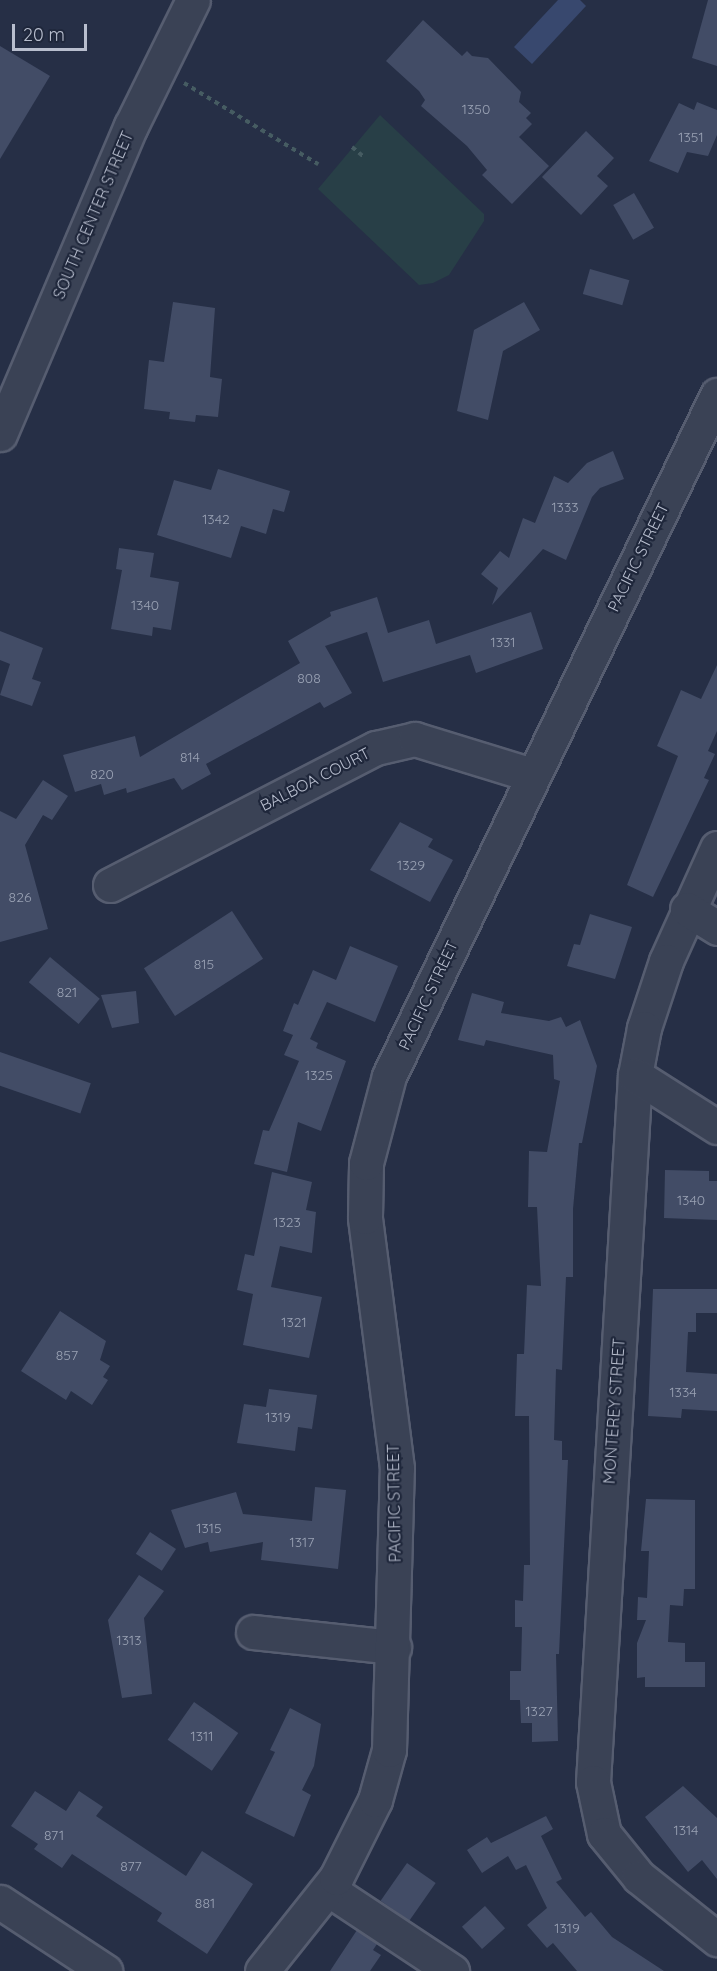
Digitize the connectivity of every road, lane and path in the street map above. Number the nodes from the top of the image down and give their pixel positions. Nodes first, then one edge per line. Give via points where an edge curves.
1 (193, 0) edge
2 (176, 79) dead end
3 (352, 147) dead end
4 (364, 157) dead end
5 (318, 164) dead end
6 (717, 395) edge
7 (0, 434) edge
8 (532, 775) junction
9 (717, 848) edge
10 (110, 885) dead end
11 (687, 909) junction
12 (717, 928) edge
13 (635, 1075) junction
14 (717, 1127) edge
15 (253, 1632) dead end
16 (394, 1647) junction
17 (328, 1889) junction
18 (0, 1902) edge
19 (717, 1939) edge
20 (105, 1971) edge
21 (262, 1971) edge
22 (452, 1971) edge

1 - 7 street, SOUTH CENTER STREET via 131,126
2 - 5 path
3 - 4 path
6 - 8 street, PACIFIC STREET
8 - 10 street, BALBOA COURT via 415,740 376,748
8 - 16 street, PACIFIC STREET via 389,1076 366,1163 370,1276 398,1468
9 - 11 street, MONTEREY STREET
11 - 12 street
11 - 13 street, MONTEREY STREET via 644,1028
13 - 14 street
13 - 19 street, MONTEREY STREET via 593,1782 604,1834 639,1876
15 - 16 street
16 - 17 street, PACIFIC STREET via 389,1750 378,1790
17 - 21 street, PACIFIC STREET
17 - 22 street
18 - 20 street

